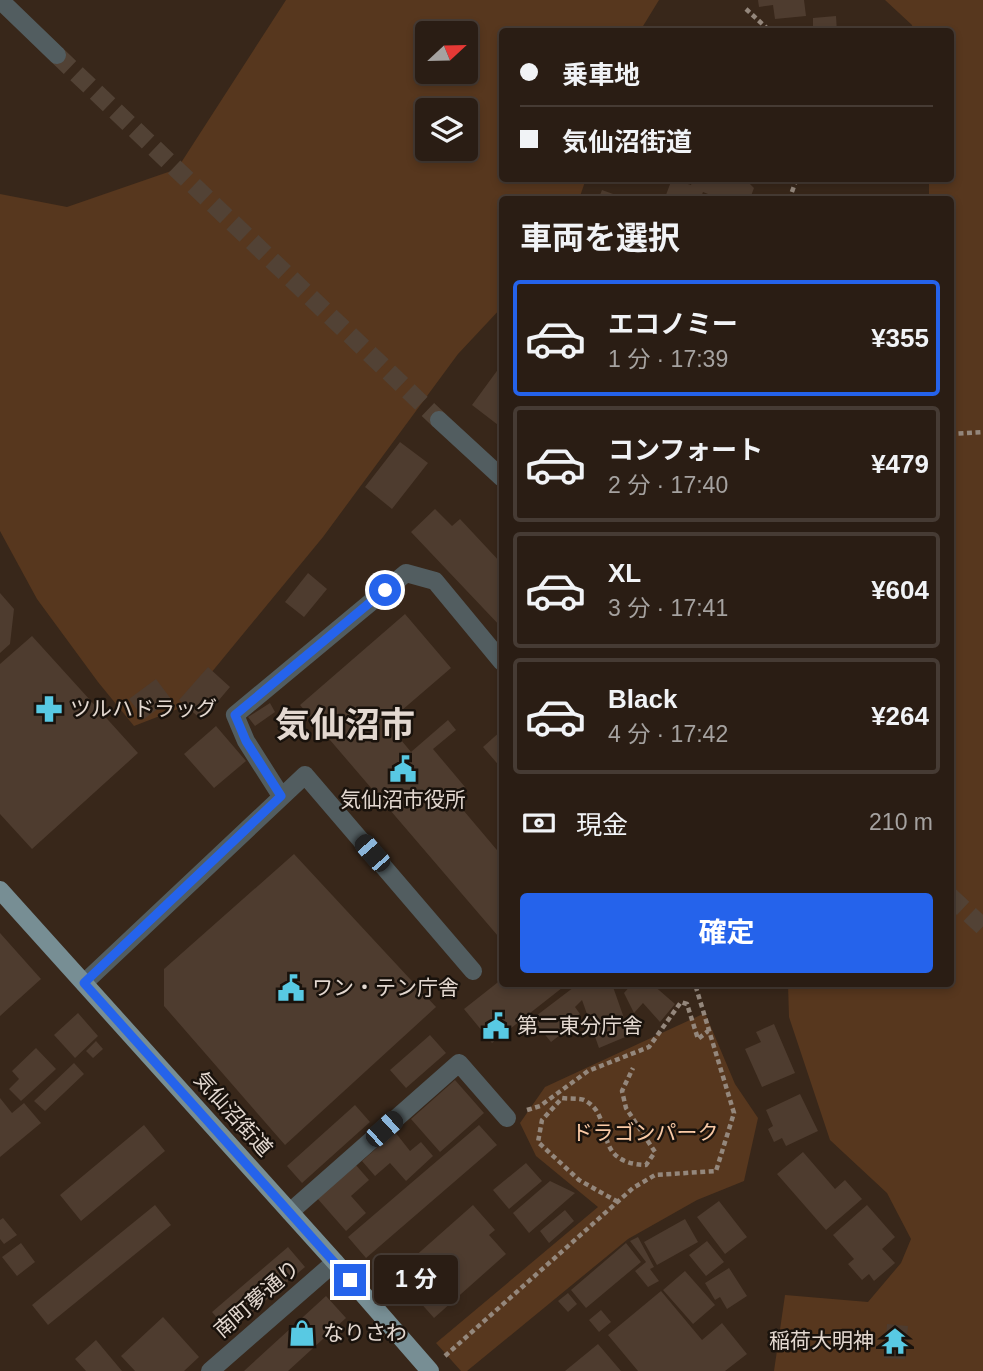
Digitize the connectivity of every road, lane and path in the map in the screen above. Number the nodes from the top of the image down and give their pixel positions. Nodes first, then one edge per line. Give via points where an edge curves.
1 (0, 1) edge
2 (746, 9) dead end
3 (767, 28) edge
4 (57, 55) tunnel mouth
5 (439, 420) tunnel mouth
6 (983, 432) edge
7 (954, 434) edge
8 (499, 475) edge
9 (499, 653) edge
10 (281, 796) junction
11 (0, 890) edge
12 (473, 971) dead end
13 (84, 983) junction
14 (696, 987) edge
15 (708, 1031) junction
16 (633, 1068) dead end
17 (507, 1118) joint
18 (618, 1202) junction
19 (290, 1212) junction
20 (335, 1262) junction
21 (210, 1371) edge
22 (429, 1371) edge

1 - 4 street
2 - 3 path
5 - 8 street
6 - 7 path
9 - 10 street via 435,581 406,573 235,715
10 - 12 street via 305,775
10 - 13 street
11 - 13 main road, 気仙沼街道
13 - 19 main road, 気仙沼街道
14 - 15 path
15 - 17 path via 698,1039 687,1004 681,1002 649,1047 588,1071 540,1106
15 - 18 path via 734,1113 716,1171 655,1175
16 - 18 path via 622,1091 626,1108 655,1152 646,1165 629,1164 614,1156 596,1112 583,1100 562,1098 542,1120 538,1142 579,1181
17 - 19 street via 459,1063
18 - 22 path
19 - 20 main road, 気仙沼街道
20 - 21 street, 南町夢通り
20 - 22 main road, 気仙沼街道

